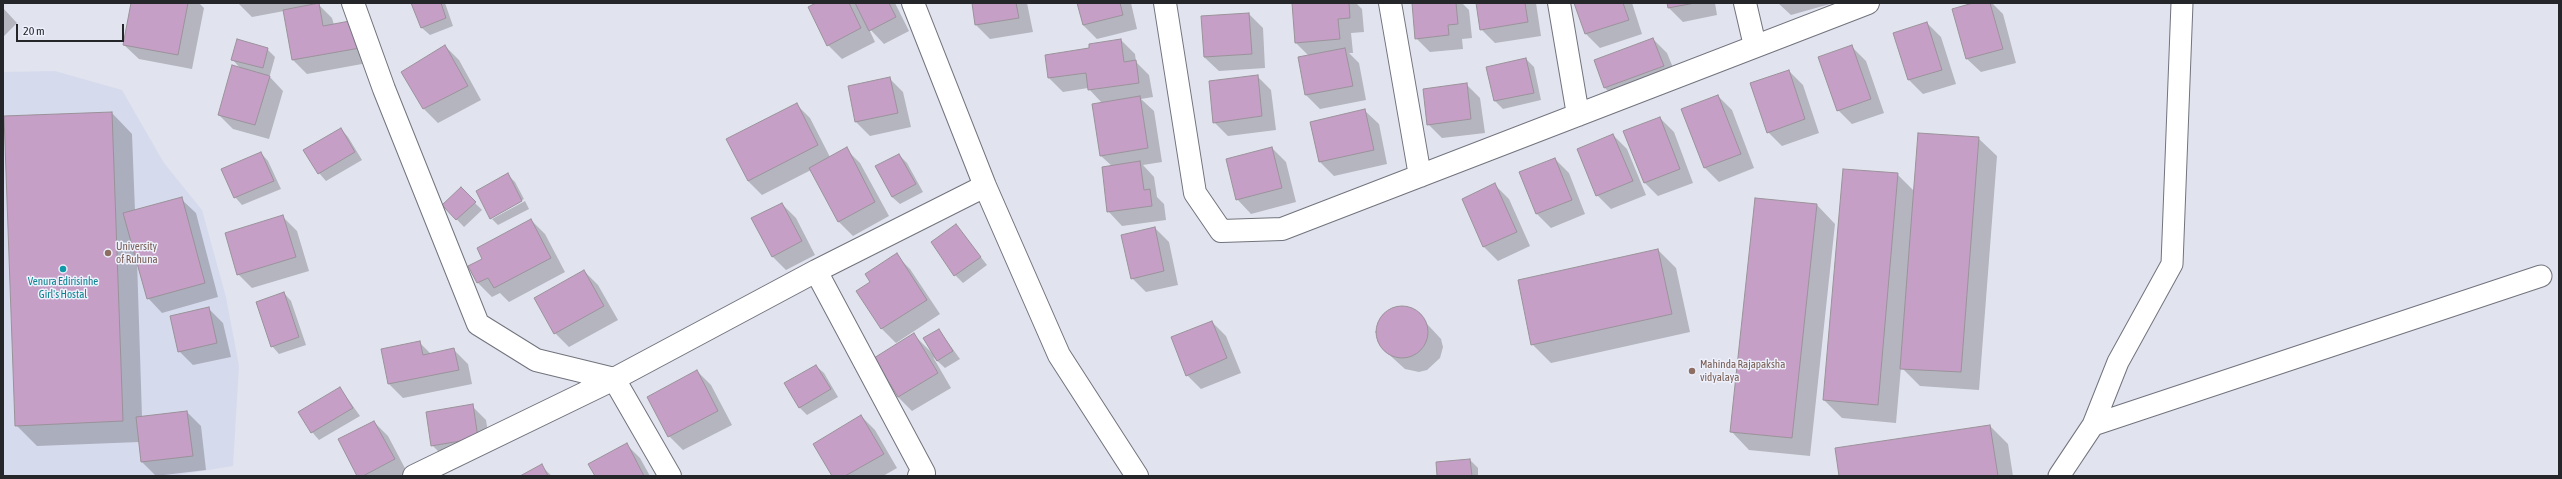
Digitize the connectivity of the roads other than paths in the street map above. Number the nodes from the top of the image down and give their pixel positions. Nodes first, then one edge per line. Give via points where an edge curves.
1 (353, 3) edge
2 (913, 3) edge
3 (1165, 3) edge
4 (1390, 3) edge
5 (1559, 3) edge
6 (1745, 3) edge
7 (1868, 3) edge
8 (2182, 3) edge
9 (1755, 46) junction
10 (1578, 115) junction
11 (1420, 176) junction
12 (985, 186) junction
13 (816, 271) junction
14 (2541, 276) dead end
15 (614, 379) junction
16 (2093, 425) junction
17 (414, 476) edge
18 (670, 476) edge
19 (919, 476) edge
20 (1137, 476) edge
21 (2059, 476) edge

1 - 15 street via 384,89 478,324 536,360
2 - 12 street
3 - 11 street via 1195,193 1221,231 1282,229
4 - 11 street
5 - 10 street
6 - 9 street
7 - 9 street
8 - 16 lane via 2172,264 2118,362
9 - 10 street
10 - 11 street
12 - 13 street
12 - 20 street via 1059,355
13 - 15 street
13 - 19 street via 924,473
14 - 16 lane
15 - 17 street
15 - 18 street
16 - 21 lane

